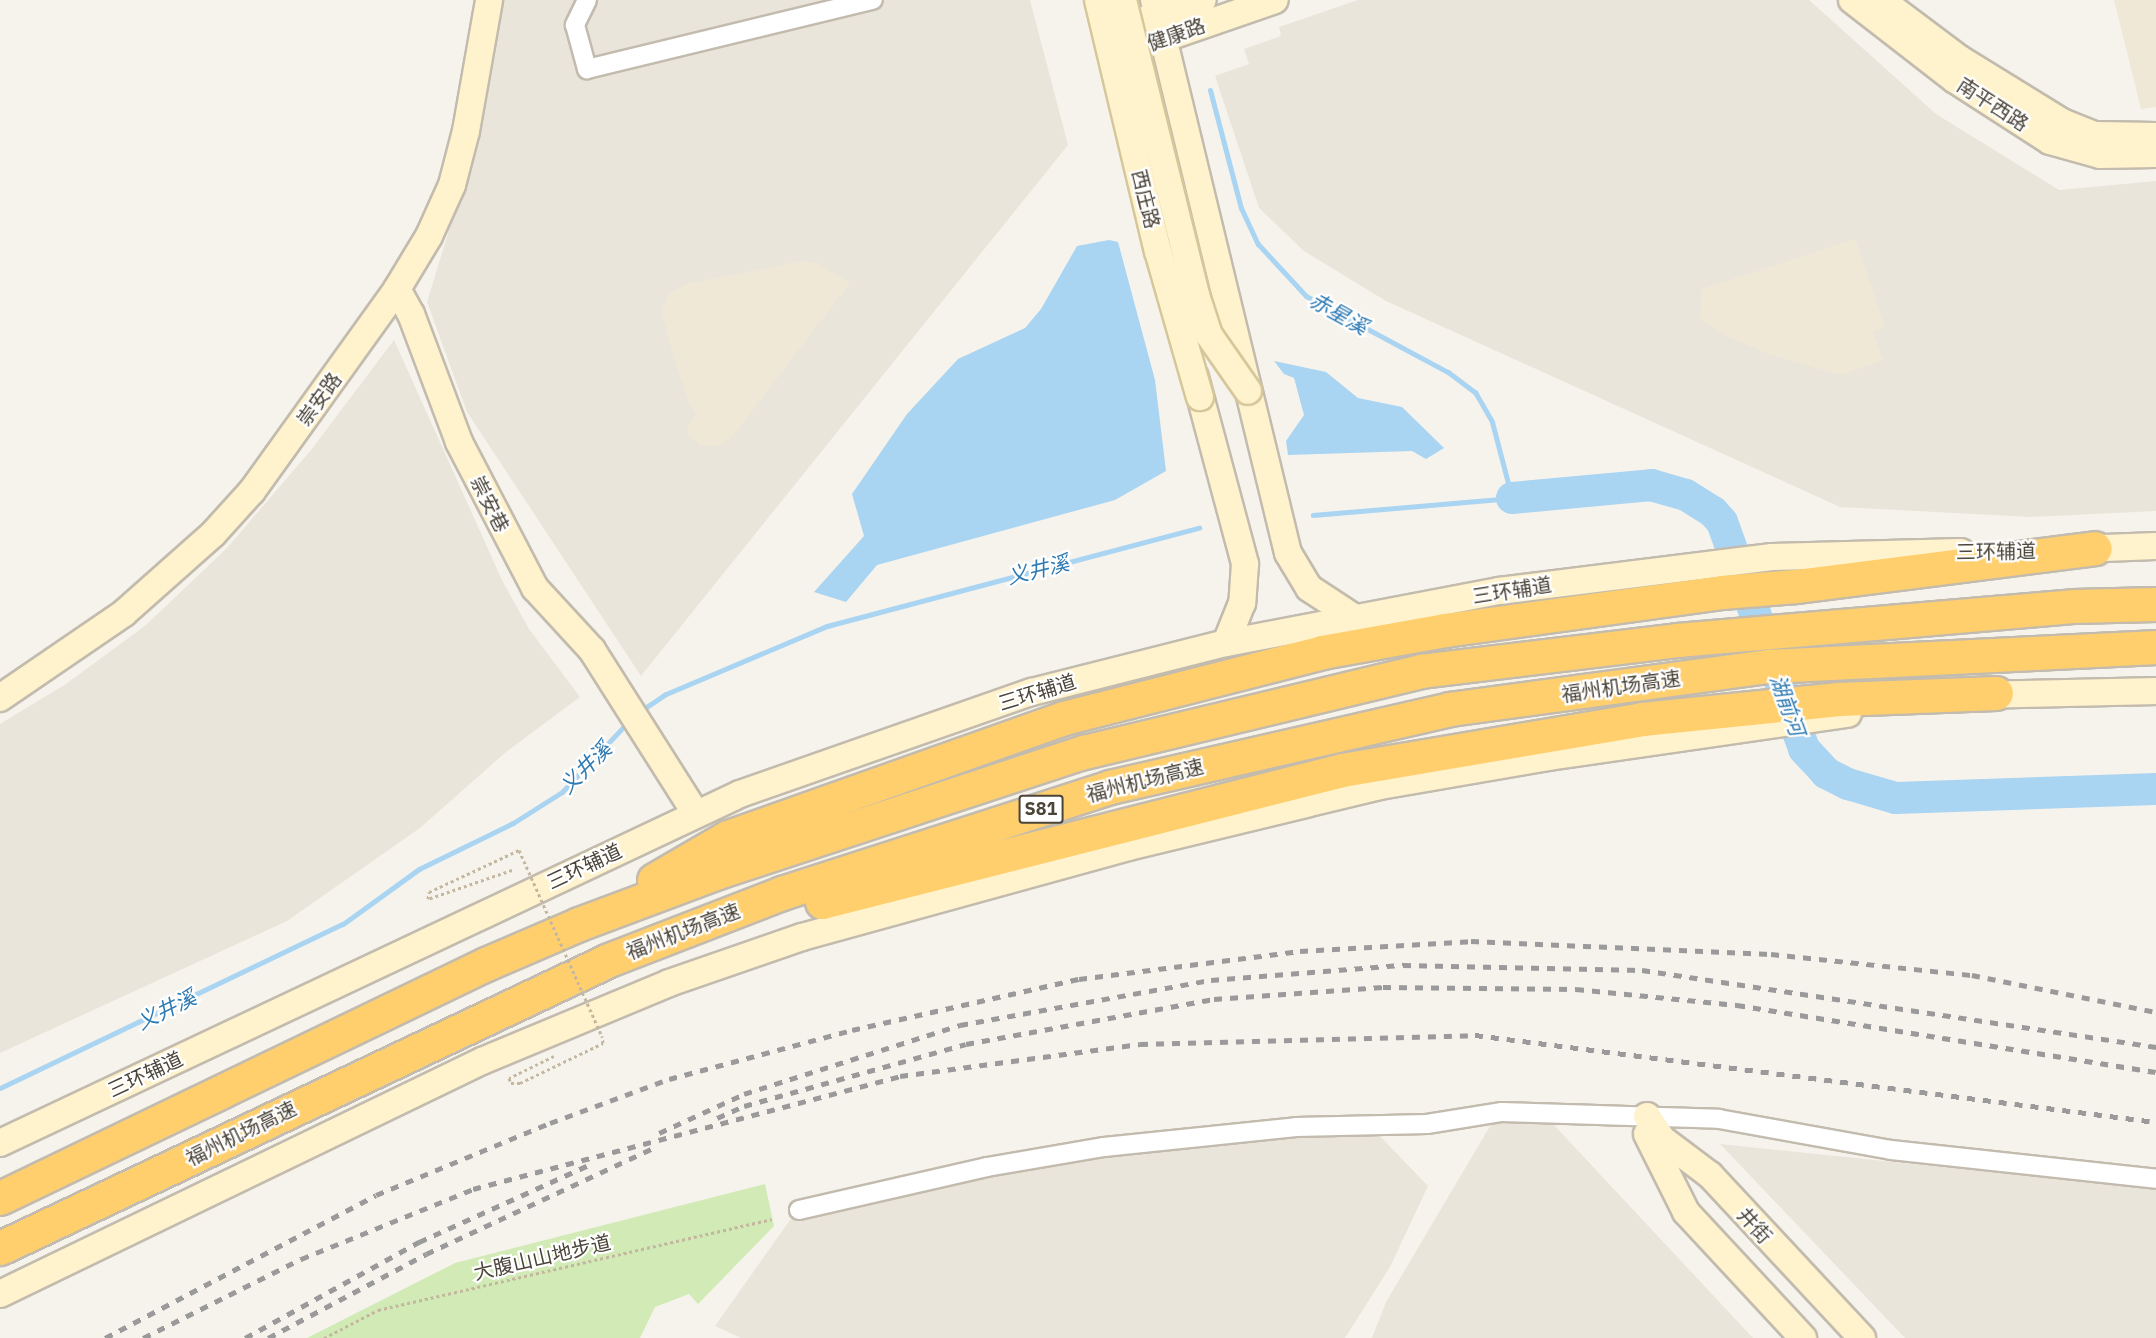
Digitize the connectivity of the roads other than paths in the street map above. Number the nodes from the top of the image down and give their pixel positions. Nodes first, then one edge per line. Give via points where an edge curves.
1 (489, 0) edge
2 (587, 0) edge
3 (873, 0) edge
4 (1097, 0) edge
5 (1123, 0) edge
6 (1203, 0) edge
7 (1275, 0) edge
8 (1852, 0) edge
9 (1881, 0) edge
10 (1158, 18) edge
11 (1108, 45) junction
12 (2156, 136) edge
13 (2156, 154) edge
14 (397, 289) junction
15 (1248, 391) junction
16 (1200, 397) junction
17 (2156, 546) edge
18 (2095, 548) junction
19 (2156, 604) edge
20 (1355, 618) junction
21 (1226, 643) junction
22 (2156, 647) edge
23 (2156, 690) edge
24 (1996, 693) joint
25 (0, 698) edge
26 (1764, 716) junction
27 (696, 814) junction
28 (579, 924) junction
29 (609, 960) junction
30 (1642, 1116) junction
31 (0, 1143) edge
32 (2156, 1179) edge
33 (0, 1198) edge
34 (799, 1210) dead end
35 (0, 1248) edge
36 (0, 1294) edge
37 (1803, 1338) edge
38 (1862, 1338) edge

1 - 14 main road, 崇安路 via 466,131 452,185 419,255
2 - 3 street via 575,25 586,69
4 - 11 main road
4 - 16 main road, 西庄路, bridge via 1158,251
5 - 15 main road, bridge via 1196,295 1209,335
6 - 10 main road, 健康路
7 - 10 main road, 健康路
8 - 13 main road, 南平西路 via 1954,79 2050,141 2100,155
9 - 12 main road, 南平西路 via 1960,59 2062,122 2096,135
10 - 11 main road, 健康路
10 - 15 main road
11 - 16 main road
14 - 25 main road, 崇安路 via 252,491 213,534 124,613
14 - 27 main road, 崇安巷 via 411,314 459,442 529,579 546,604 586,641
15 - 20 main road via 1293,564 1309,588
16 - 21 main road via 1239,540 1246,587
17 - 18 main road, 三环辅道
18 - 20 main road, 三环辅道 via 1772,557 1499,591
18 - 28 highway via 1722,592 1445,630 1322,652 1064,718 728,837
19 - 28 highway, 福州机场高速 / S81 via 2073,606 1677,640 1421,671 1084,752 718,872
20 - 21 main road, 三环辅道
21 - 27 main road, 三环辅道 via 995,704 740,794
22 - 29 highway, 福州机场高速 / S81 via 1770,666 1450,709 1110,787 783,893
23 - 24 main road
24 - 26 highway
26 - 29 highway via 1642,719 1342,770 866,890
26 - 36 main road via 1370,788 973,888 742,956 482,1061
27 - 31 main road, 三环辅道
28 - 33 highway, 福州机场高速 / S81 via 486,963
29 - 35 highway, 福州机场高速 / S81
30 - 32 street via 1756,1124 1891,1150
30 - 34 street via 1502,1112 1409,1126 1232,1131 1023,1160
30 - 37 main road, 井街 via 1686,1212
30 - 38 main road, 井街 via 1662,1139 1710,1175

